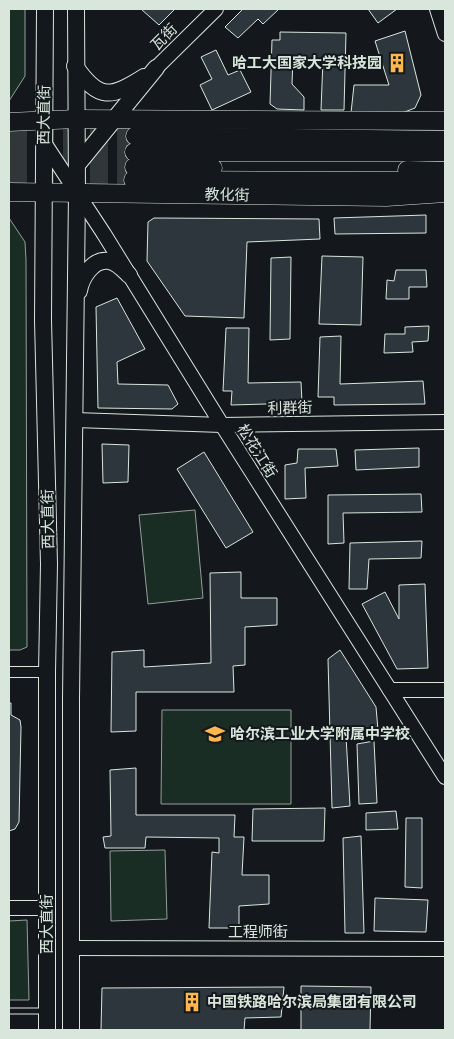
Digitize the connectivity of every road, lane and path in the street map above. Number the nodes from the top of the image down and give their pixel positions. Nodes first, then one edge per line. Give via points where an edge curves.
1 (44, 9) edge
2 (76, 9) edge
3 (216, 9) edge
4 (437, 9) edge
5 (445, 34) edge
6 (76, 66) junction
7 (156, 68) junction
8 (76, 118) junction
9 (114, 119) junction
10 (44, 120) junction
11 (445, 121) edge
12 (9, 122) edge
13 (445, 140) edge
14 (43, 141) junction
15 (445, 152) edge
16 (134, 159) junction
17 (77, 166) junction
18 (445, 171) edge
19 (445, 185) edge
20 (9, 192) edge
21 (43, 193) junction
22 (77, 193) junction
23 (445, 193) edge
24 (129, 274) junction
25 (76, 315) junction
26 (75, 420) junction
27 (445, 422) edge
28 (222, 425) junction
29 (9, 672) edge
30 (47, 672) junction
31 (390, 690) junction
32 (445, 690) edge
33 (445, 777) edge
34 (9, 908) edge
35 (47, 908) junction
36 (72, 948) junction
37 (445, 949) edge
38 (9, 1011) edge
39 (47, 1011) junction
40 (47, 1030) edge
41 (71, 1030) edge

1 - 10 main road, 西大直街
2 - 6 main road, 西大直街
3 - 7 street, 瓦街
4 - 5 street
6 - 7 main road via 90,86 109,93 123,90
6 - 8 main road, 西大直街
7 - 9 main road
8 - 9 highway
8 - 10 highway
8 - 17 main road, 西大直街
9 - 11 highway
9 - 17 main road
10 - 12 highway
10 - 14 main road, 西大直街
13 - 16 highway
14 - 21 main road, 西大直街
14 - 22 street, 松花江街
15 - 16 highway
16 - 18 highway, 教化街
16 - 19 highway, 教化街
17 - 22 main road, 西大直街
20 - 21 highway, 教化街
21 - 22 highway, 教化街
21 - 30 main road, 西大直街 via 49,564
22 - 23 highway, 教化街 via 386,197
22 - 24 street, 松花江街
22 - 25 main road, 西大直街
24 - 25 main road via 111,261 105,260 92,267 80,286
24 - 28 street, 松花江街
25 - 26 main road, 西大直街
26 - 28 street, 利群街
26 - 36 main road, 西大直街
27 - 28 street, 利群街
28 - 31 street, 松花江街
29 - 30 street
30 - 35 main road, 西大直街
31 - 32 street
31 - 33 street, 松花江街
34 - 35 street
35 - 39 main road, 西大直街
36 - 37 street, 工程师街
36 - 41 main road, 西大直街
38 - 39 lane
39 - 40 main road, 西大直街

